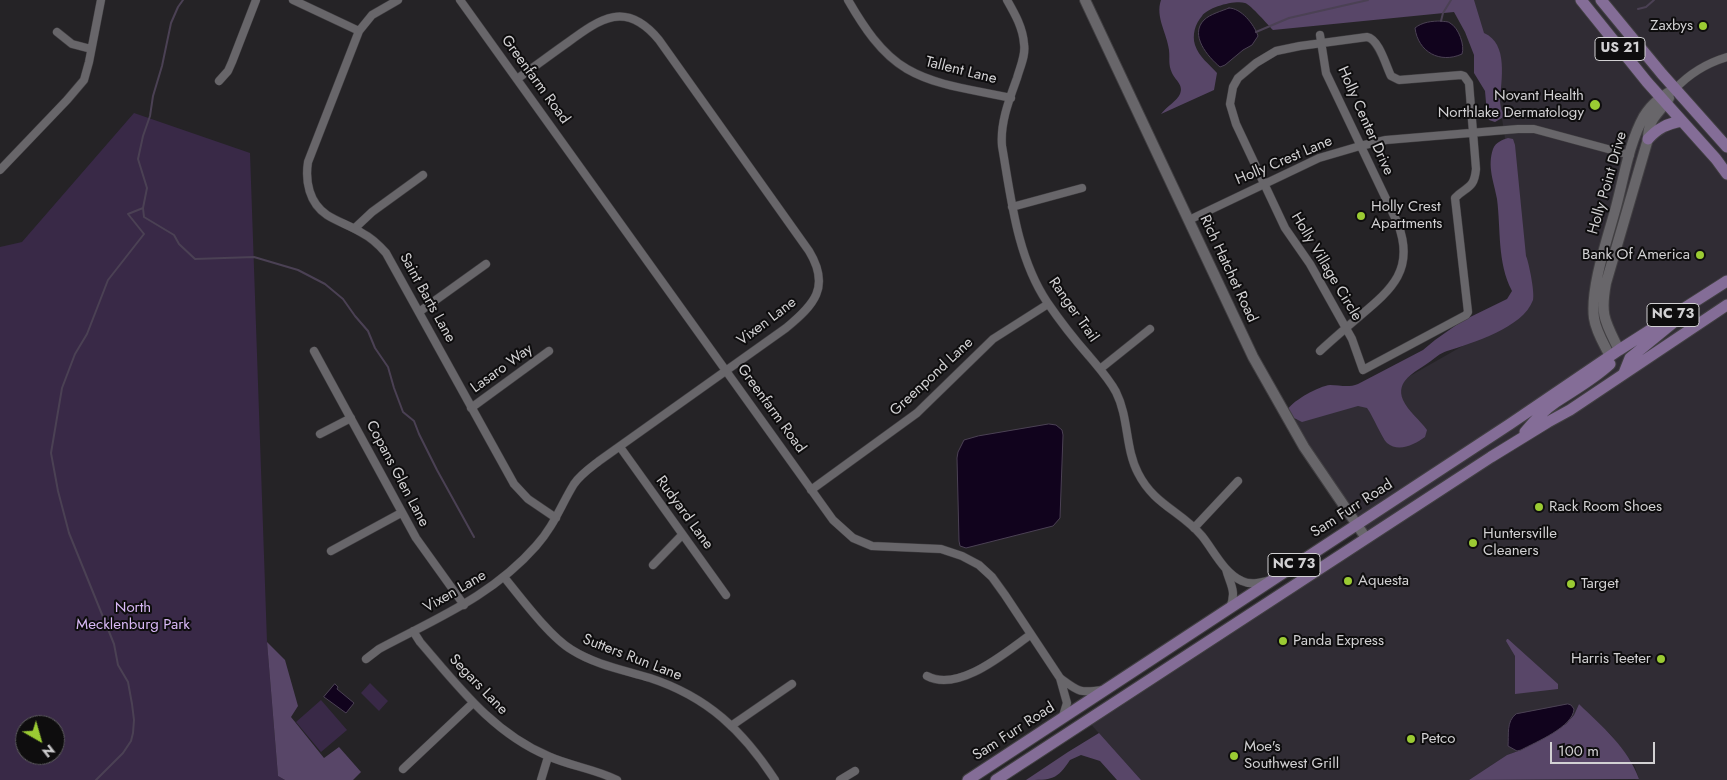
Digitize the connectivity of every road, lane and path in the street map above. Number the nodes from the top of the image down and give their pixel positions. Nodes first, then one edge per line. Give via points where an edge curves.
1 (101, 0) edge
2 (256, 0) edge
3 (293, 0) edge
4 (398, 0) edge
5 (460, 0) edge
6 (848, 0) edge
7 (1008, 0) edge
8 (1085, 0) edge
9 (1580, 0) edge
10 (1600, 0) edge
11 (358, 31) junction
12 (57, 32) dead end
13 (1321, 39) junction
14 (91, 49) junction
15 (1727, 57) edge
16 (517, 79) junction
17 (219, 81) dead end
18 (1675, 89) junction
19 (1011, 98) junction
20 (1664, 100) junction
21 (1682, 121) junction
22 (1473, 133) junction
23 (1648, 139) junction
24 (1360, 146) junction
25 (1727, 148) edge
26 (1630, 155) junction
27 (0, 170) edge
28 (1727, 174) edge
29 (423, 175) dead end
30 (1264, 184) junction
31 (1082, 188) dead end
32 (1012, 207) junction
33 (1189, 220) junction
34 (355, 228) junction
35 (1619, 239) junction
36 (486, 264) dead end
37 (1724, 283) edge
38 (1048, 304) junction
39 (1727, 305) edge
40 (419, 312) junction
41 (1346, 328) junction
42 (1150, 329) dead end
43 (314, 351) dead end
44 (550, 351) dead end
45 (1320, 351) dead end
46 (1615, 353) junction
47 (726, 370) junction
48 (1100, 370) junction
49 (1624, 373) junction
50 (471, 408) junction
51 (351, 418) junction
52 (320, 434) dead end
53 (1518, 440) junction
54 (620, 447) junction
55 (1238, 481) dead end
56 (811, 490) junction
57 (401, 513) junction
58 (556, 518) junction
59 (1357, 524) junction
60 (1194, 528) junction
61 (682, 534) junction
62 (1366, 538) junction
63 (331, 550) dead end
64 (653, 565) dead end
65 (1226, 569) junction
66 (504, 577) junction
67 (1271, 581) junction
68 (726, 595) dead end
69 (464, 605) junction
70 (1229, 608) junction
71 (413, 631) junction
72 (1030, 634) junction
73 (366, 659) dead end
74 (927, 676) dead end
75 (1060, 678) junction
76 (792, 684) dead end
77 (1106, 689) junction
78 (473, 703) junction
79 (1062, 719) junction
80 (731, 726) junction
81 (1024, 744) junction
82 (548, 757) junction
83 (403, 769) dead end
84 (855, 770) dead end
85 (541, 780) edge
86 (617, 780) edge
87 (775, 780) edge
88 (840, 780) edge
89 (968, 780) edge
90 (977, 780) edge
91 (996, 780) edge

1 - 14 street
2 - 17 street via 230,66
3 - 11 street
4 - 11 street, Saint Barts Lane via 372,15
5 - 16 street, Greenfarm Road
6 - 19 street, Tallent Lane via 882,49 906,68 939,82
7 - 19 street, Ranger Trail via 1025,45
8 - 33 main road, Rich Hatchet Road
9 - 20 main road, US 21
10 - 18 main road, US 21
11 - 34 street, Saint Barts Lane via 306,173 310,192 321,210
12 - 14 street via 72,44
13 - 22 street, Holly Village Circle via 1371,38 1394,79 1464,76 1469,83
13 - 24 street, Holly Center Drive via 1326,73
13 - 30 street, Holly Village Circle via 1265,56 1246,70 1233,87 1232,113
14 - 27 street via 86,73 78,89
15 - 18 street, Holly Point Drive via 1709,63
16 - 47 street, Greenfarm Road
16 - 47 street, Vixen Lane via 604,18 619,16 636,21 659,40 813,257 817,268 818,285 813,301 803,313
18 - 20 main road, Holly Point Drive
18 - 25 main road, US 21
19 - 32 street, Ranger Trail via 1001,134
20 - 21 main road, US 21
20 - 23 main road, Holly Point Drive via 1648,128
20 - 26 main road, Holly Point Drive via 1652,104 1645,115
21 - 23 main road via 1666,125
21 - 28 main road, US 21
22 - 24 street, Holly Crest Lane via 1386,140
22 - 26 street, Holly Crest Lane via 1534,129
22 - 41 street, Holly Village Circle via 1475,179 1455,198 1468,312 1363,370
23 - 35 main road, Holly Point Drive
24 - 30 street, Holly Crest Lane via 1319,158
24 - 41 street, Holly Center Drive via 1398,224 1403,258 1391,288
26 - 35 main road via 1633,165
26 - 46 main road, Holly Point Drive via 1594,290 1594,318 1602,341
29 - 34 street
30 - 33 street, Holly Crest Lane
30 - 41 street, Holly Village Circle via 1285,228 1310,264
31 - 32 street
32 - 38 street, Ranger Trail via 1028,263
33 - 59 main road, Rich Hatchet Road via 1231,313 1280,407
34 - 40 street, Saint Barts Lane via 386,253
35 - 46 main road, Holly Point Drive via 1603,298
36 - 40 street
37 - 46 main road, Sam Furr Road / NC 73
37 - 49 main road via 1630,358
38 - 48 street, Ranger Trail
38 - 56 street, Greenpond Lane via 993,340 917,413
39 - 49 main road, Sam Furr Road / NC 73
40 - 50 street, Saint Barts Lane
41 - 45 street, Holly Center Drive
42 - 48 street
43 - 51 street, Copans Glen Lane
44 - 50 street, Lasaro Way
46 - 53 main road via 1609,366 1554,404
46 - 59 main road, Sam Furr Road / NC 73
47 - 54 street, Vixen Lane
47 - 56 street, Greenfarm Road
48 - 60 street, Ranger Trail via 1121,403 1133,461 1144,484 1159,502
49 - 53 main road, Sam Furr Road / NC 73
50 - 58 street, Saint Barts Lane via 521,493
51 - 52 street
51 - 57 street, Copans Glen Lane
53 - 62 main road, Sam Furr Road / NC 73
54 - 58 street, Vixen Lane via 581,476
54 - 61 street, Rudyard Lane
55 - 60 street
56 - 72 street, Greenfarm Road via 842,530 863,543 941,549 974,562 992,577
57 - 63 street
57 - 69 street, Copans Glen Lane via 426,554
58 - 66 street, Vixen Lane via 538,544
59 - 62 main road, Rich Hatchet Road
59 - 67 main road, Sam Furr Road / NC 73
60 - 65 street, Ranger Trail
61 - 64 street
61 - 68 street, Rudyard Lane
62 - 91 main road, Sam Furr Road / NC 73
65 - 67 street, Ranger Trail via 1248,584
65 - 70 street, Ranger Trail via 1234,590
66 - 69 street, Vixen Lane
66 - 80 street, Sutters Run Lane via 556,638 570,649 597,663 679,690
67 - 70 main road, Sam Furr Road / NC 73
69 - 71 street, Vixen Lane
70 - 77 main road, Sam Furr Road / NC 73
71 - 73 street, Vixen Lane
71 - 78 street, Segars Lane
72 - 74 street via 969,674 943,680
72 - 75 street, Greenfarm Road
75 - 77 street, Greenfarm Road via 1077,690
75 - 79 street, Greenfarm Road via 1067,703
76 - 80 street
77 - 79 main road, Sam Furr Road / NC 73
78 - 82 street, Segars Lane via 497,726
78 - 83 street
79 - 81 main road, Sam Furr Road / NC 73
80 - 87 street, Sutters Run Lane via 748,742
81 - 89 main road, Sam Furr Road / NC 73
81 - 90 main road
82 - 85 street
82 - 86 street, Segars Lane
84 - 88 street

